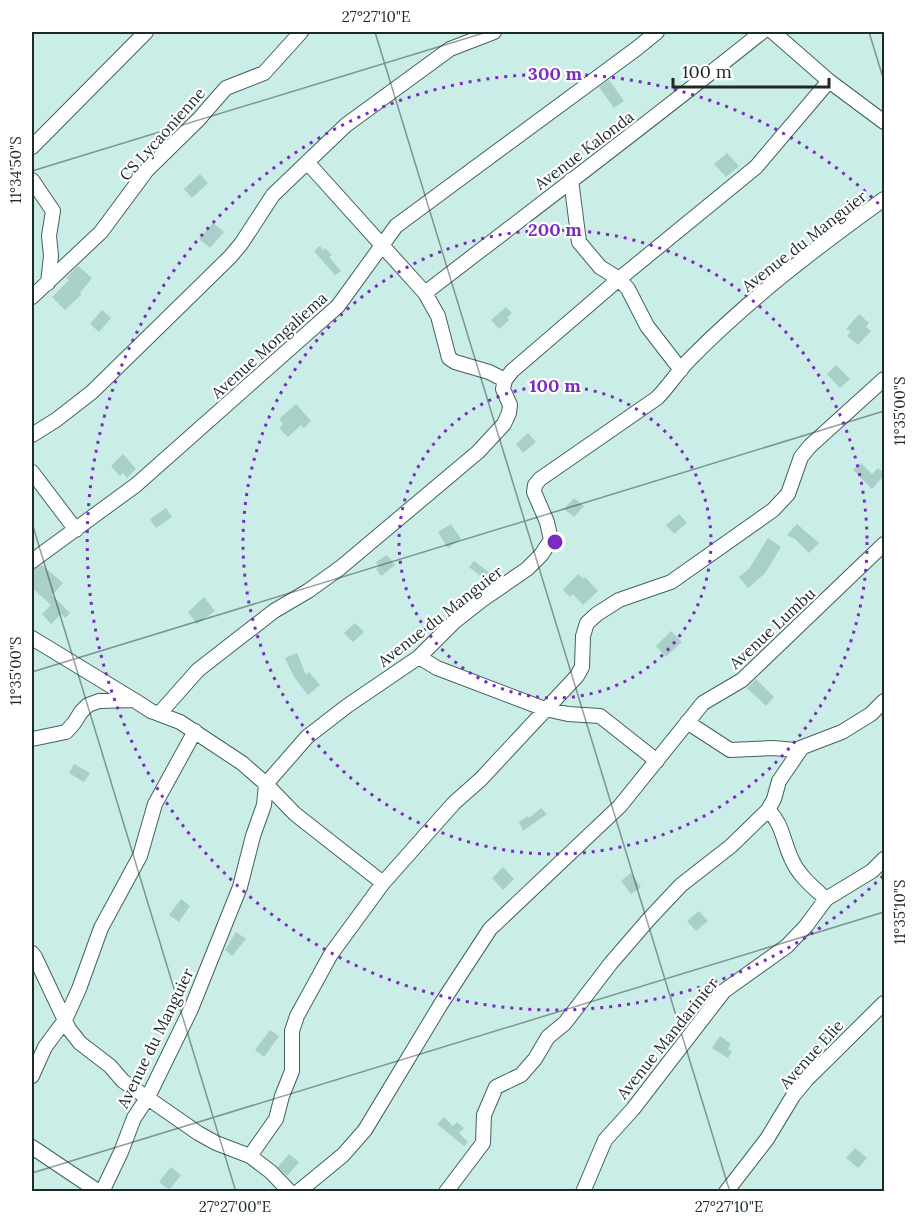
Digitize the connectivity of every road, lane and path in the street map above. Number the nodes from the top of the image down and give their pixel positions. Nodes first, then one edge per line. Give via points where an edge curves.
1 (146, 32) edge
2 (301, 32) edge
3 (494, 32) edge
4 (657, 32) edge
5 (762, 32) edge
6 (773, 32) edge
7 (829, 81) junction
8 (885, 122) edge
9 (32, 147) edge
10 (307, 162) junction
11 (32, 180) edge
12 (571, 180) junction
13 (885, 199) edge
14 (383, 245) junction
15 (619, 279) junction
16 (48, 283) junction
17 (425, 293) junction
18 (32, 297) edge
19 (681, 370) junction
20 (885, 379) edge
21 (505, 380) junction
22 (32, 435) edge
23 (32, 472) edge
24 (76, 530) junction
25 (885, 544) edge
26 (32, 561) edge
27 (32, 638) edge
28 (419, 657) junction
29 (134, 700) junction
30 (885, 701) edge
31 (545, 709) junction
32 (159, 714) junction
33 (687, 722) junction
34 (195, 731) junction
35 (32, 739) edge
36 (801, 750) junction
37 (657, 761) junction
38 (266, 784) junction
39 (768, 810) junction
40 (885, 859) edge
41 (383, 883) junction
42 (826, 899) junction
43 (32, 953) edge
44 (885, 1003) edge
45 (65, 1020) junction
46 (32, 1076) edge
47 (148, 1097) junction
48 (32, 1147) edge
49 (250, 1156) junction
50 (100, 1191) edge
51 (290, 1191) edge
52 (298, 1191) edge
53 (446, 1191) edge
54 (583, 1191) edge
55 (726, 1191) edge

1 - 9 street
2 - 16 street, CS Lycaonienne via 264,73 226,88 147,170 101,232
3 - 10 street via 461,43 423,67 346,125
4 - 14 street, Avenue Mongaliema via 396,226
5 - 12 street, Avenue Kalonda
6 - 7 street
7 - 8 street
7 - 15 street via 756,167
10 - 14 street
10 - 22 street via 273,195 231,257 92,392
11 - 16 street via 53,211
12 - 15 street via 579,242 600,267
12 - 17 street, Avenue Kalonda
13 - 19 street, Avenue du Manguier via 774,282
14 - 17 street
14 - 24 street, Avenue Mongaliema via 338,306 190,438
15 - 19 street via 647,326
15 - 21 street
16 - 18 street, CS Lycaonienne
17 - 21 street via 438,316 449,358
19 - 28 street, Avenue du Manguier via 657,398 540,478 534,492 550,540 541,555 463,615
20 - 31 street via 810,446 801,457 788,494 773,510 670,582 619,600 587,623 582,667
21 - 32 street via 503,389 509,413 478,452 340,568 274,611 198,670
23 - 24 street
24 - 26 street, Avenue Mongaliema
25 - 33 street, Avenue Lumbu via 742,680 703,703
27 - 29 street
28 - 31 street via 437,668
28 - 38 street, Avenue du Manguier via 306,736
29 - 32 street
29 - 35 street via 88,705 66,732
30 - 36 street via 842,732
31 - 37 street via 600,716
31 - 41 street
32 - 34 street
33 - 36 street via 730,750
33 - 37 street, Avenue Lumbu
34 - 38 street
34 - 45 street via 155,804 140,856 100,928
36 - 39 street via 779,781
37 - 52 street, Avenue Lumbu via 620,806 490,929 365,1130 343,1155
38 - 41 street via 295,814
38 - 47 street, Avenue du Manguier via 264,805 240,887 191,1009
39 - 42 street via 779,823 799,873
39 - 53 street via 731,846 681,885 611,963 565,1023 548,1037 521,1075 496,1087 484,1114 483,1143
40 - 42 street, Avenue Mandarinier
41 - 49 street via 331,954 297,1016 292,1031 292,1071 276,1119
42 - 54 street, Avenue Mandarinier via 787,946 724,991 605,1140
43 - 45 street
44 - 55 street, Avenue Elie via 807,1079
45 - 46 street via 45,1047
45 - 47 street via 80,1043 123,1081
47 - 49 street via 216,1143
47 - 50 street, Avenue du Manguier
48 - 50 street
49 - 51 street

